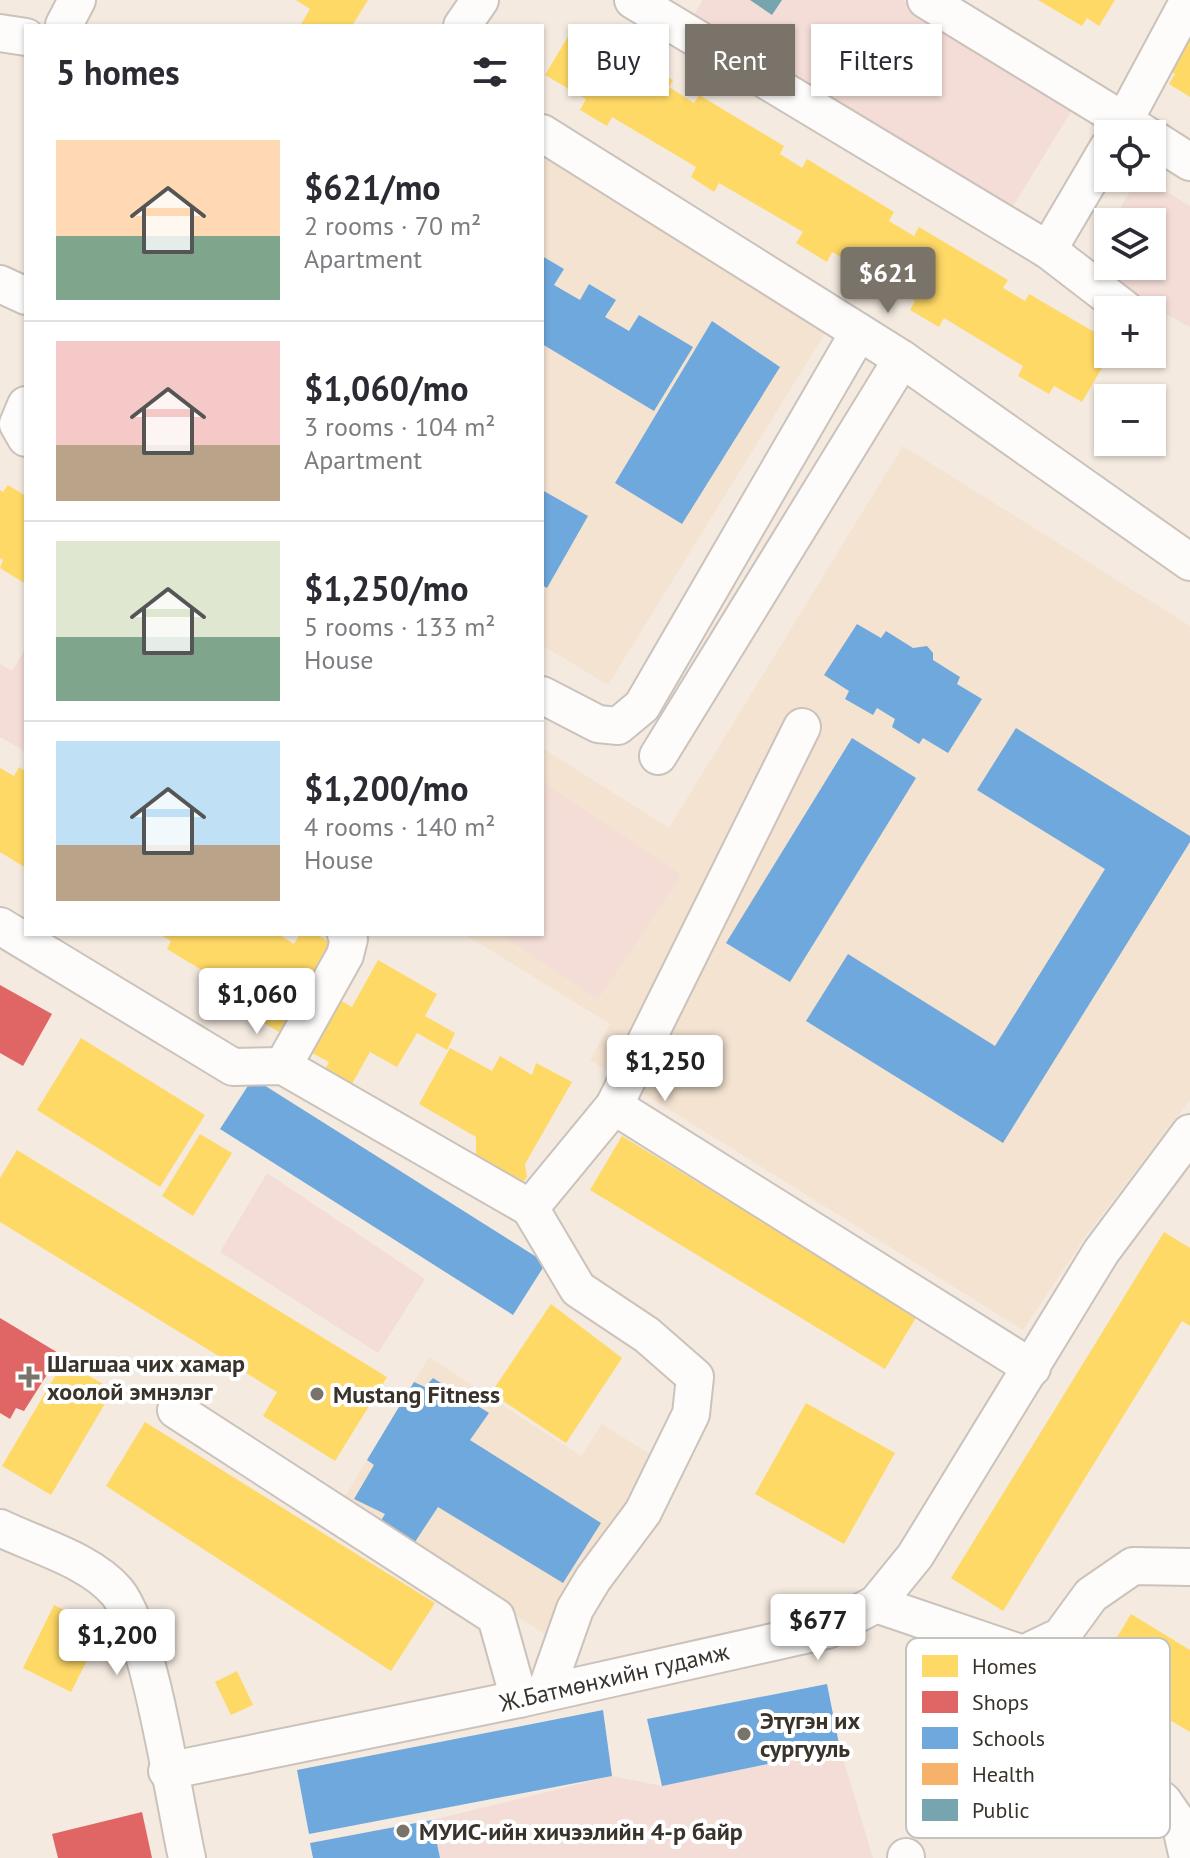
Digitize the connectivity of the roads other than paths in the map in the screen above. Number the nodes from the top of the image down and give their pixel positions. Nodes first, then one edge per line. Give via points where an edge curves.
1 (480, 0) edge
2 (926, 0) edge
3 (1189, 0) edge
4 (643, 2) edge
5 (463, 24) edge
6 (0, 33) edge
7 (24, 37) edge
8 (1106, 120) edge
9 (1136, 120) edge
10 (544, 134) edge
11 (1166, 151) edge
12 (1190, 162) edge
13 (1094, 185) edge
14 (1048, 250) junction
15 (0, 284) edge
16 (24, 295) edge
17 (1108, 296) edge
18 (859, 332) junction
19 (902, 359) junction
20 (24, 410) edge
21 (24, 434) edge
22 (1190, 562) edge
23 (544, 696) edge
24 (802, 727) dead end
25 (658, 756) dead end
26 (0, 926) edge
27 (347, 936) edge
28 (283, 1066) junction
29 (614, 1106) junction
30 (1190, 1133) edge
31 (530, 1208) junction
32 (1032, 1368) junction
33 (176, 1410) dead end
34 (0, 1528) edge
35 (1187, 1562) edge
36 (876, 1604) junction
37 (976, 1638) edge
38 (1057, 1638) edge
39 (532, 1695) junction
40 (167, 1771) junction
41 (1170, 1811) edge
42 (187, 1858) edge
43 (1188, 1858) edge

1 - 5 street
2 - 8 street
3 - 9 street
4 - 14 street
6 - 7 street
10 - 18 street
11 - 12 street
13 - 14 street
14 - 17 street
15 - 16 street
18 - 19 street
18 - 23 street via 642,706 618,726 598,724
19 - 22 street
19 - 25 street
20 - 21 street via 18,424
24 - 29 street
26 - 28 street via 233,1067
27 - 28 street via 345,955
28 - 31 street
29 - 31 street
29 - 32 street
30 - 32 street, Ж.Батмөнхийн гудамж via 1101,1252
31 - 39 street via 578,1289 647,1335 695,1377 691,1414 643,1512 593,1579
32 - 36 street, Ж.Батмөнхийн гудамж via 915,1556
33 - 39 street via 496,1617
34 - 40 street via 96,1573 118,1594 139,1641
35 - 38 street via 1133,1566 1091,1595
36 - 37 street
36 - 39 street, Ж.Батмөнхийн гудамж via 827,1630
39 - 40 street, Ж.Батмөнхийн гудамж
40 - 42 street
41 - 43 street via 1181,1827

